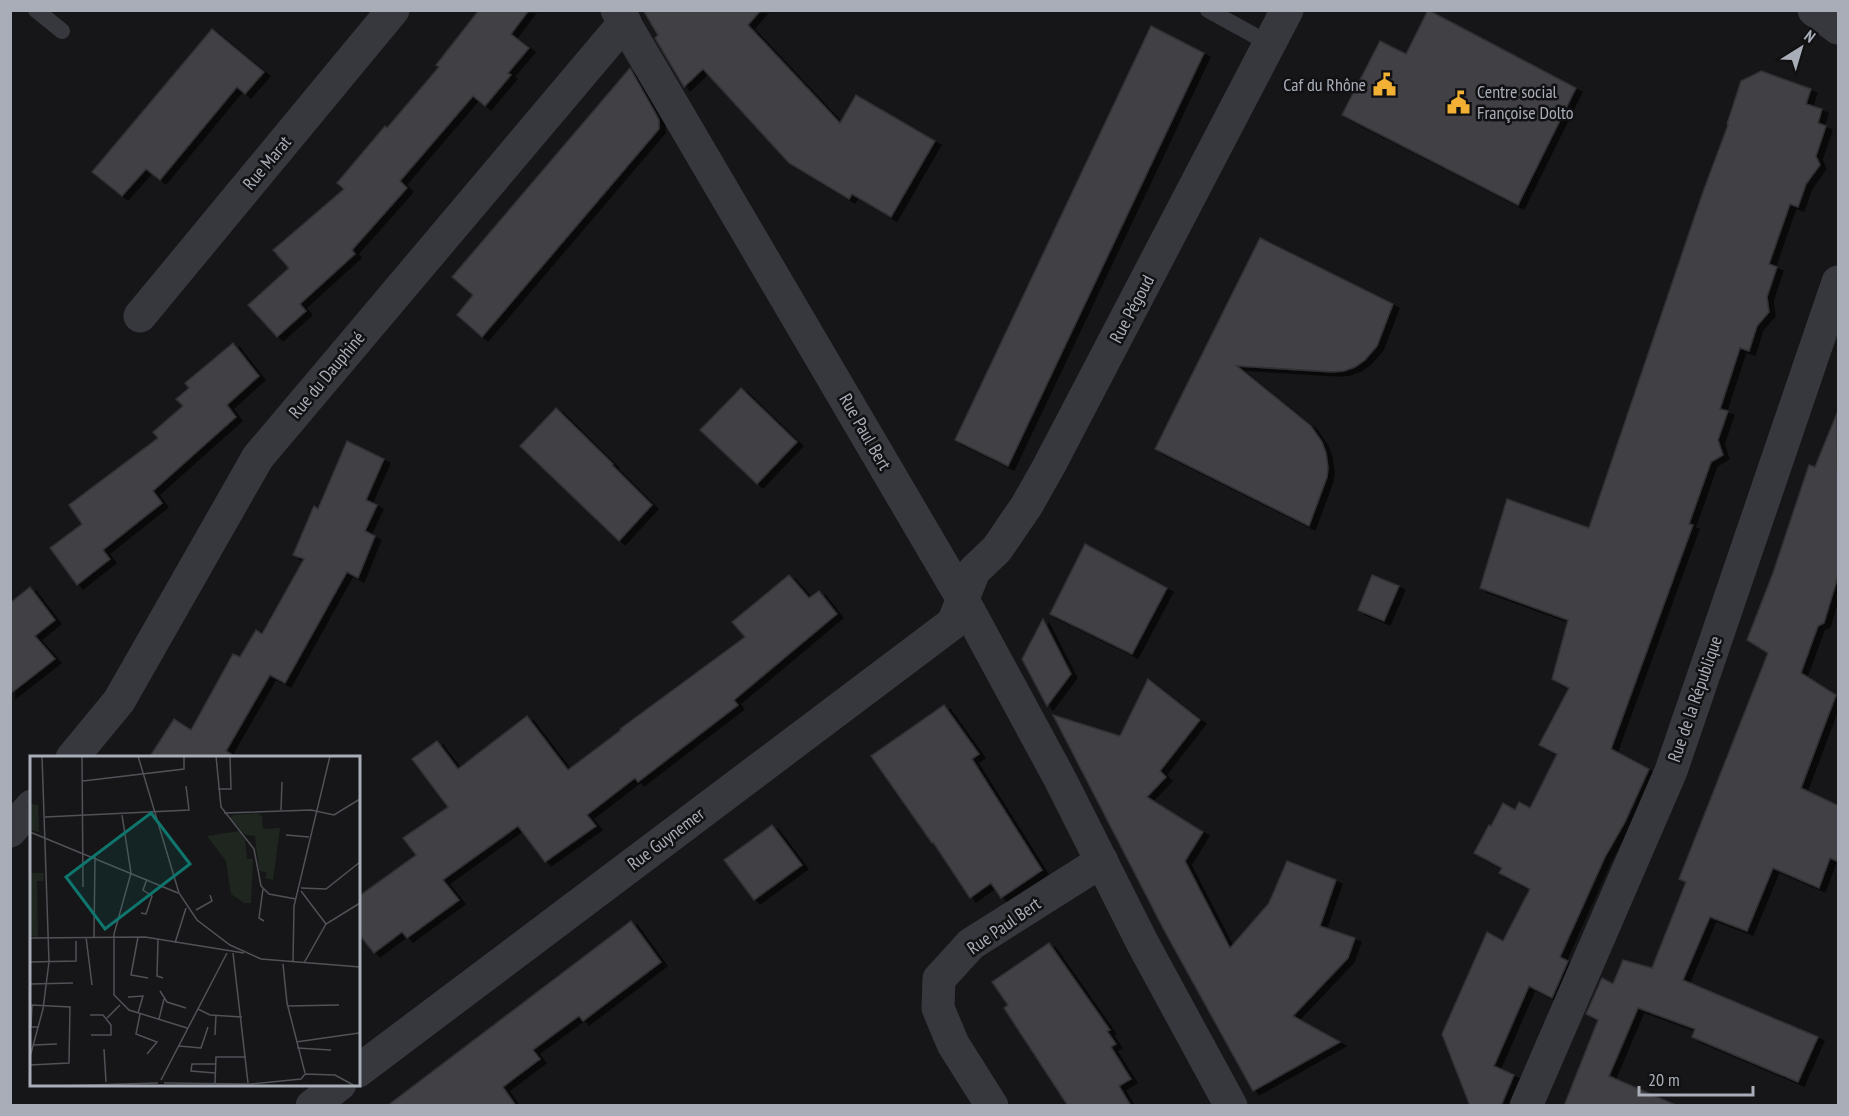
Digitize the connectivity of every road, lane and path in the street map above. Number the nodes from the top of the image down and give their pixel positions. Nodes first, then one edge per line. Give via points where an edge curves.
1 (36, 10) edge
2 (393, 10) edge
3 (1208, 10) edge
4 (1287, 10) edge
5 (1814, 10) edge
6 (621, 16) edge
7 (1839, 28) edge
8 (62, 31) dead end
9 (1270, 44) junction
10 (1839, 282) edge
11 (140, 316) dead end
12 (962, 598) junction
13 (74, 756) edge
14 (30, 808) edge
15 (10, 831) edge
16 (1102, 861) junction
17 (360, 1069) edge
18 (337, 1086) edge
19 (312, 1106) edge
20 (992, 1106) edge
21 (1231, 1106) edge
22 (1526, 1106) edge

1 - 8 lane
2 - 11 street, Rue Marat
3 - 9 lane
4 - 9 street, Rue Pégoud
5 - 7 street
6 - 12 street, Rue Paul Bert
6 - 13 street, Rue du Dauphiné via 258,457 119,701
9 - 12 street, Rue Pégoud via 1049,466 997,549 974,572
10 - 22 street, Rue de la République via 1671,771
12 - 16 street, Rue Paul Bert
12 - 17 street, Rue Guynemer via 953,622
14 - 15 street
16 - 20 street, Rue Paul Bert via 971,944 939,979 938,1008 952,1044
16 - 21 street, Rue Paul Bert
18 - 19 street

